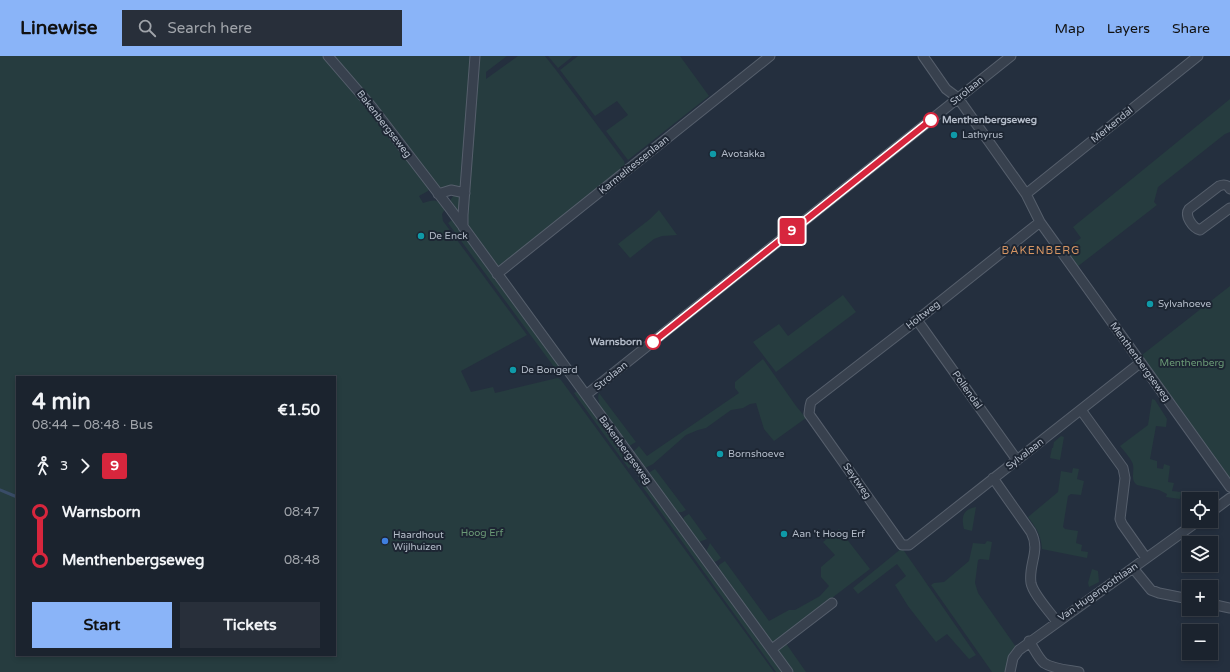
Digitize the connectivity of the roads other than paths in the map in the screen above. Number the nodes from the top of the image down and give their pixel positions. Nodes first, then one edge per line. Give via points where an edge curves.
1 (328, 56) edge
2 (475, 56) edge
3 (770, 56) edge
4 (923, 56) edge
5 (1010, 56) edge
6 (1198, 56) edge
7 (958, 98) junction
8 (1230, 188) edge
9 (465, 193) junction
10 (438, 194) junction
11 (1026, 194) junction
12 (1230, 208) edge
13 (1040, 222) junction
14 (463, 227) junction
15 (497, 274) junction
16 (917, 320) junction
17 (1140, 363) junction
18 (586, 395) junction
19 (809, 410) joint
20 (1081, 410) junction
21 (1017, 460) junction
22 (993, 478) junction
23 (1230, 487) edge
24 (1230, 498) edge
25 (1218, 507) edge
26 (1188, 528) edge
27 (910, 545) joint
28 (1146, 558) junction
29 (1133, 568) junction
30 (1182, 598) edge
31 (832, 603) dead end
32 (1218, 605) edge
33 (1230, 608) edge
34 (1057, 622) junction
35 (1029, 641) junction
36 (772, 649) junction
37 (788, 672) edge
38 (1010, 672) edge
39 (1079, 672) edge

1 - 10 street, Bakenbergseweg via 372,107
2 - 9 street
3 - 15 street, Karmelitessenlaan
4 - 7 street via 946,89
5 - 7 street, Strolaan
6 - 11 street, Merkendal
7 - 11 street, Menthenbergseweg
7 - 18 street, Strolaan
8 - 12 street via 1224,184 1219,186 1189,209 1187,215 1200,230
9 - 10 street via 450,190
9 - 14 street
10 - 14 street, Bakenbergseweg
11 - 13 street, Menthenbergseweg
13 - 16 street, Holtweg
13 - 17 street, Menthenbergseweg
14 - 15 street, Bakenbergseweg
15 - 18 street, Bakenbergseweg
16 - 19 street, Holtweg via 812,402
16 - 21 street, Pollendal
17 - 20 street, Sylvalaan
17 - 23 street, Menthenbergseweg
18 - 36 street, Bakenbergseweg
19 - 27 street, Seytweg via 809,414 902,545
20 - 21 street, Sylvalaan
20 - 28 street via 1123,468 1125,478 1120,518
21 - 22 street, Sylvalaan
22 - 27 street, Sylvalaan
22 - 34 street via 1035,539 1032,585
24 - 25 street
26 - 28 street, Van Hugenpothlaan
28 - 29 street, Van Hugenpothlaan
29 - 30 street via 1151,590
29 - 34 street, Van Hugenpothlaan
31 - 36 street
32 - 33 street
34 - 35 street, Van Hugenpothlaan
35 - 38 street, Van Hugenpothlaan via 1015,654
35 - 39 street via 1043,662
36 - 37 street, Bakenbergseweg

